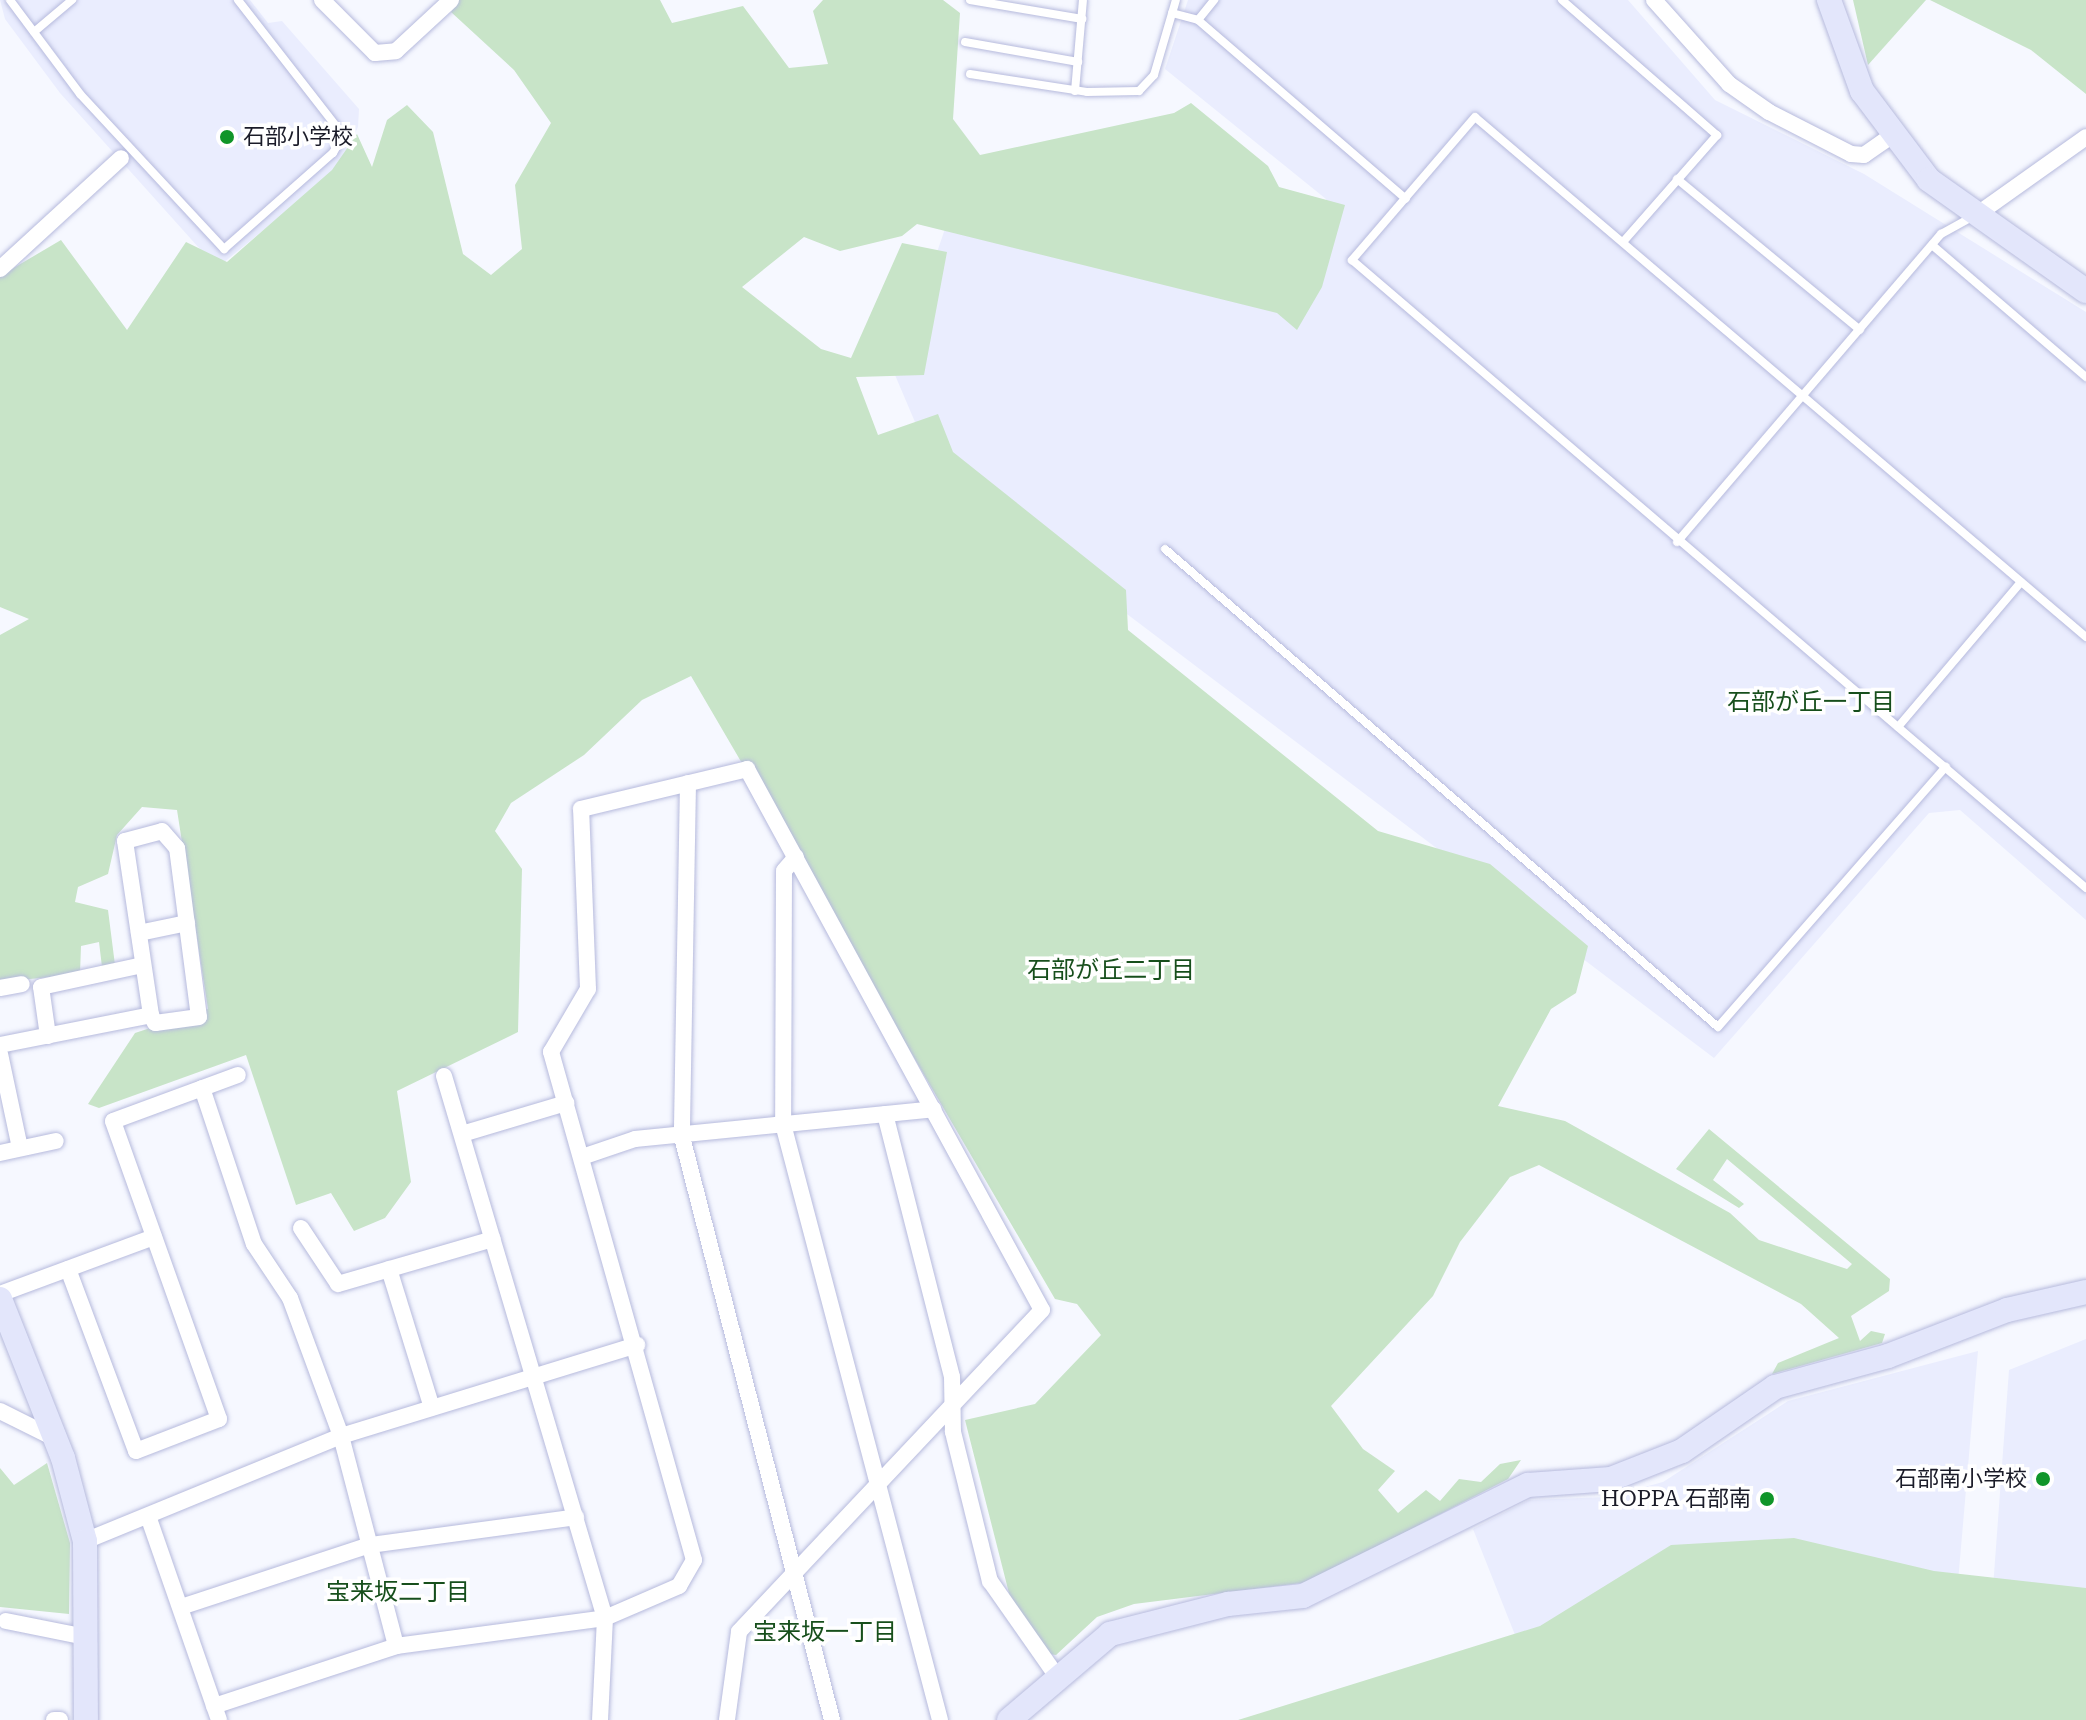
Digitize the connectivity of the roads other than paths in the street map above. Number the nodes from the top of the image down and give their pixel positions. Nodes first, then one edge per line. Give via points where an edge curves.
1 (10, 0) edge
2 (72, 0) edge
3 (238, 0) edge
4 (322, 0) edge
5 (451, 0) edge
6 (970, 0) edge
7 (1083, 0) edge
8 (1176, 0) edge
9 (1214, 0) edge
10 (1562, 0) edge
11 (1654, 0) edge
12 (1829, 0) edge
13 (1172, 13) junction
14 (1082, 19) junction
15 (1198, 20) junction
16 (34, 32) junction
17 (965, 42) dead end
18 (1078, 62) junction
19 (970, 74) dead end
20 (1075, 91) junction
21 (1891, 136) junction
22 (2086, 137) edge
23 (135, 147) junction
24 (121, 158) joint
25 (1677, 179) junction
26 (1406, 199) junction
27 (1975, 216) junction
28 (1623, 242) junction
29 (1932, 245) junction
30 (0, 269) edge
31 (2086, 291) edge
32 (1860, 330) junction
33 (2086, 377) edge
34 (1802, 398) junction
35 (1677, 542) junction
36 (1165, 549) dead end
37 (2021, 582) junction
38 (2086, 637) edge
39 (1898, 727) junction
40 (1946, 767) junction
41 (688, 783) junction
42 (796, 857) junction
43 (2086, 888) edge
44 (187, 923) junction
45 (139, 933) junction
46 (143, 965) junction
47 (22, 984) dead end
48 (0, 988) edge
49 (151, 1015) junction
50 (48, 1036) junction
51 (0, 1045) edge
52 (0, 1054) edge
53 (238, 1075) dead end
54 (444, 1076) dead end
55 (202, 1088) junction
56 (566, 1103) junction
57 (933, 1109) junction
58 (885, 1114) junction
59 (783, 1124) junction
60 (462, 1134) junction
61 (682, 1137) junction
62 (56, 1141) dead end
63 (20, 1148) junction
64 (0, 1153) edge
65 (582, 1157) junction
66 (301, 1228) dead end
67 (154, 1237) junction
68 (493, 1239) junction
69 (68, 1269) junction
70 (389, 1269) junction
71 (2086, 1292) edge
72 (0, 1296) edge
73 (637, 1345) junction
74 (534, 1377) junction
75 (952, 1405) junction
76 (432, 1408) junction
77 (0, 1411) edge
78 (341, 1436) junction
79 (56, 1439) junction
80 (878, 1485) junction
81 (148, 1516) junction
82 (576, 1517) junction
83 (85, 1541) junction
84 (370, 1545) junction
85 (794, 1572) junction
86 (184, 1606) junction
87 (605, 1618) junction
88 (6, 1621) dead end
89 (86, 1637) junction
90 (396, 1646) junction
91 (1058, 1678) junction
92 (217, 1713) edge
93 (54, 1720) edge
94 (60, 1720) edge
95 (86, 1720) edge
96 (600, 1720) edge
97 (727, 1720) edge
98 (832, 1720) edge
99 (940, 1720) edge
100 (1009, 1720) edge

1 - 16 lane
2 - 16 lane
3 - 23 lane via 343,135 333,153 224,249
4 - 5 street via 375,53 396,51
6 - 14 lane
7 - 14 lane
8 - 13 lane
9 - 15 lane
10 - 25 lane via 1717,135
11 - 21 street via 1729,84 1769,112 1851,154 1864,155
12 - 21 street via 1862,91
13 - 15 lane
13 - 20 lane via 1154,75 1139,91
14 - 18 lane
15 - 26 lane
16 - 23 lane via 80,94
17 - 18 lane
18 - 20 lane
19 - 20 lane
21 - 27 street via 1929,180
22 - 27 street
23 - 24 lane
24 - 30 street
25 - 28 lane
25 - 32 lane
26 - 28 lane via 1475,117
26 - 35 lane via 1352,260
27 - 29 lane
27 - 31 street
28 - 34 lane
29 - 32 lane
29 - 33 lane
32 - 34 lane
34 - 35 lane
34 - 37 lane
35 - 39 lane
36 - 40 lane via 1718,1027
37 - 38 lane
37 - 39 lane
39 - 40 lane
40 - 43 lane
41 - 42 street via 747,769
41 - 56 street via 581,809 588,989 551,1052
41 - 61 street
42 - 57 street
42 - 59 street via 784,871
44 - 45 street
44 - 45 street via 177,848 162,831 125,841
44 - 49 street via 199,1017 155,1023
45 - 46 street
46 - 49 street
46 - 50 street via 41,987
47 - 48 street
49 - 50 street
50 - 51 street
52 - 63 street
53 - 55 street
54 - 60 street
55 - 67 street via 113,1121
55 - 78 street via 254,1244 290,1298
56 - 60 street
56 - 65 street
57 - 58 street
57 - 75 street via 1042,1310
58 - 59 street
58 - 75 street via 952,1377
59 - 61 street
59 - 80 street
60 - 68 street
61 - 65 street via 635,1139
61 - 85 street
62 - 63 street
63 - 64 street
65 - 73 street
66 - 70 street via 338,1284
67 - 69 street
67 - 69 street via 219,1419 136,1451
68 - 70 street
68 - 74 street
69 - 72 street
70 - 76 street
71 - 91 street via 2007,1310 1888,1356 1775,1387 1682,1451 1611,1479 1528,1485 1303,1596 1147,1620 1110,1634
72 - 79 street
73 - 74 street
73 - 87 street via 694,1560 679,1586
74 - 76 street
74 - 82 street
75 - 80 street
75 - 91 street via 990,1581
76 - 78 street
77 - 79 street
78 - 81 street
78 - 84 street
79 - 83 street
80 - 85 street
80 - 99 street
81 - 83 street
81 - 86 street
82 - 84 street
82 - 87 street
83 - 89 street
84 - 86 street
84 - 90 street
85 - 97 street via 739,1632
85 - 98 street
86 - 92 street
87 - 90 street
87 - 96 street
88 - 89 street
89 - 95 street
90 - 92 street
91 - 100 street
93 - 94 street

